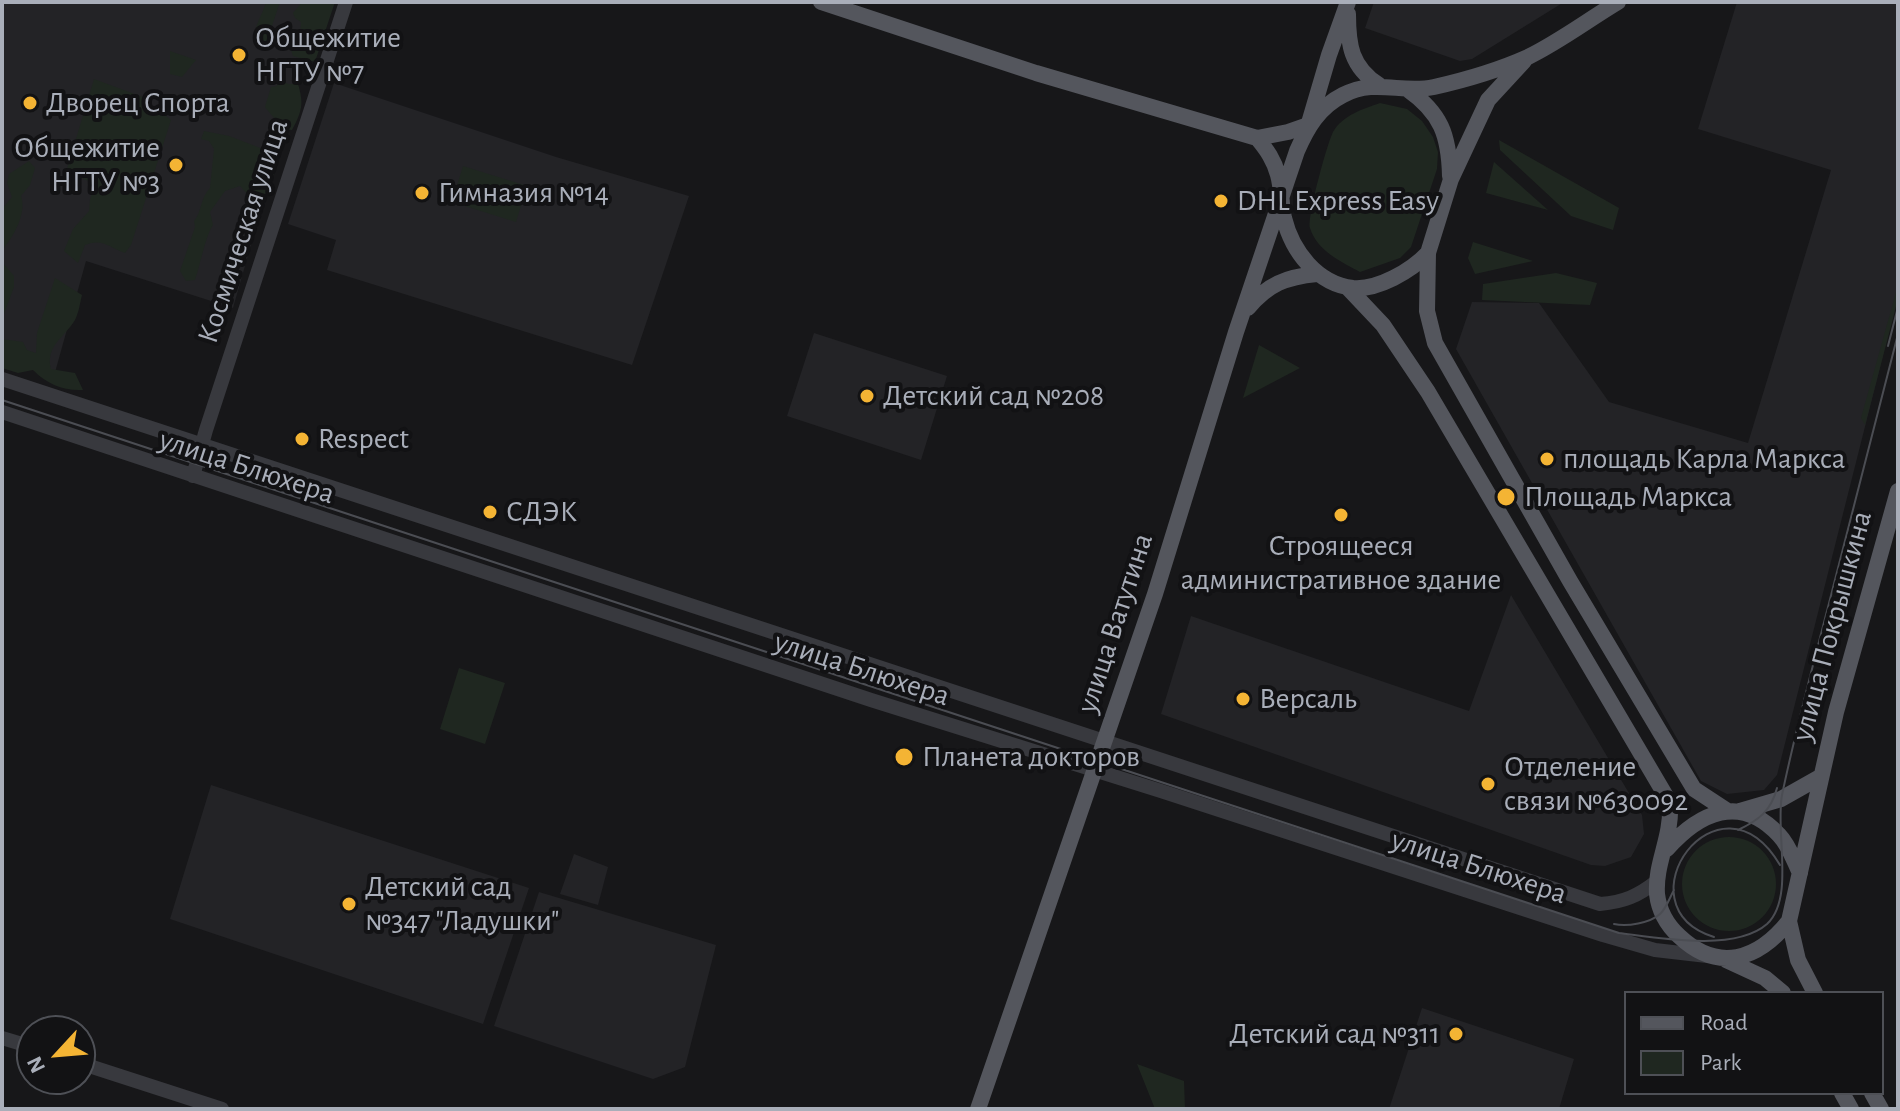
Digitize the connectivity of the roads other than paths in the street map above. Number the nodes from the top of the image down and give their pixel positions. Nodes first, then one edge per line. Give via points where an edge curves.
1 (346, 2) edge
2 (821, 2) edge
3 (1618, 2) edge
4 (1348, 3) edge
5 (1528, 57) junction
6 (1379, 85) junction
7 (1407, 89) junction
8 (1308, 125) junction
9 (1257, 138) junction
10 (1451, 179) junction
11 (1281, 196) junction
12 (1428, 253) junction
13 (1317, 274) junction
14 (1348, 288) junction
15 (1240, 319) junction
16 (2, 379) edge
17 (2, 412) edge
18 (202, 444) junction
19 (193, 476) junction
20 (1898, 491) edge
21 (1106, 742) junction
22 (1096, 772) junction
23 (1820, 777) junction
24 (1733, 810) junction
25 (1666, 850) junction
26 (1800, 874) junction
27 (1657, 881) junction
28 (1789, 921) junction
29 (1718, 958) junction
30 (1781, 991) edge
31 (1814, 991) edge
32 (96, 1068) edge
33 (222, 1109) edge
34 (978, 1109) edge

1 - 18 street, Космическая улица
2 - 9 main road
3 - 5 main road
4 - 6 main road via 1351,53 1357,67
4 - 8 main road
5 - 7 main road via 1462,80
5 - 10 main road via 1488,100
6 - 7 main road
6 - 8 main road via 1342,95
7 - 10 main road via 1435,113 1449,150
8 - 9 main road
8 - 11 main road
9 - 11 main road via 1270,153
10 - 12 main road
11 - 13 main road via 1292,240
11 - 15 main road, улица Ватутина
12 - 14 main road via 1402,275
12 - 24 main road via 1427,311 1447,367 1694,789
13 - 14 main road
13 - 15 main road via 1272,284
14 - 25 main road via 1383,325 1428,392 1670,803
15 - 21 main road, улица Ватутина
16 - 18 street, улица Блюхера
17 - 19 street, улица Блюхера
18 - 19 street, Космическая улица
18 - 21 street, улица Блюхера
19 - 22 street, улица Блюхера
20 - 23 main road, улица Покрышкина
21 - 22 main road, улица Ватутина
21 - 27 street, улица Блюхера via 1600,904 1637,896
22 - 29 street, улица Блюхера via 1603,935 1655,950
22 - 34 main road, улица Ватутина
23 - 24 main road, улица Покрышкина via 1781,799
23 - 26 main road, улица Покрышкина
24 - 25 main road via 1685,828
24 - 26 main road via 1780,835
25 - 27 main road
26 - 28 main road
27 - 29 main road via 1661,913 1670,927
28 - 29 main road via 1766,946 1739,957
28 - 31 main road via 1798,960
29 - 30 main road via 1765,978
32 - 33 street

